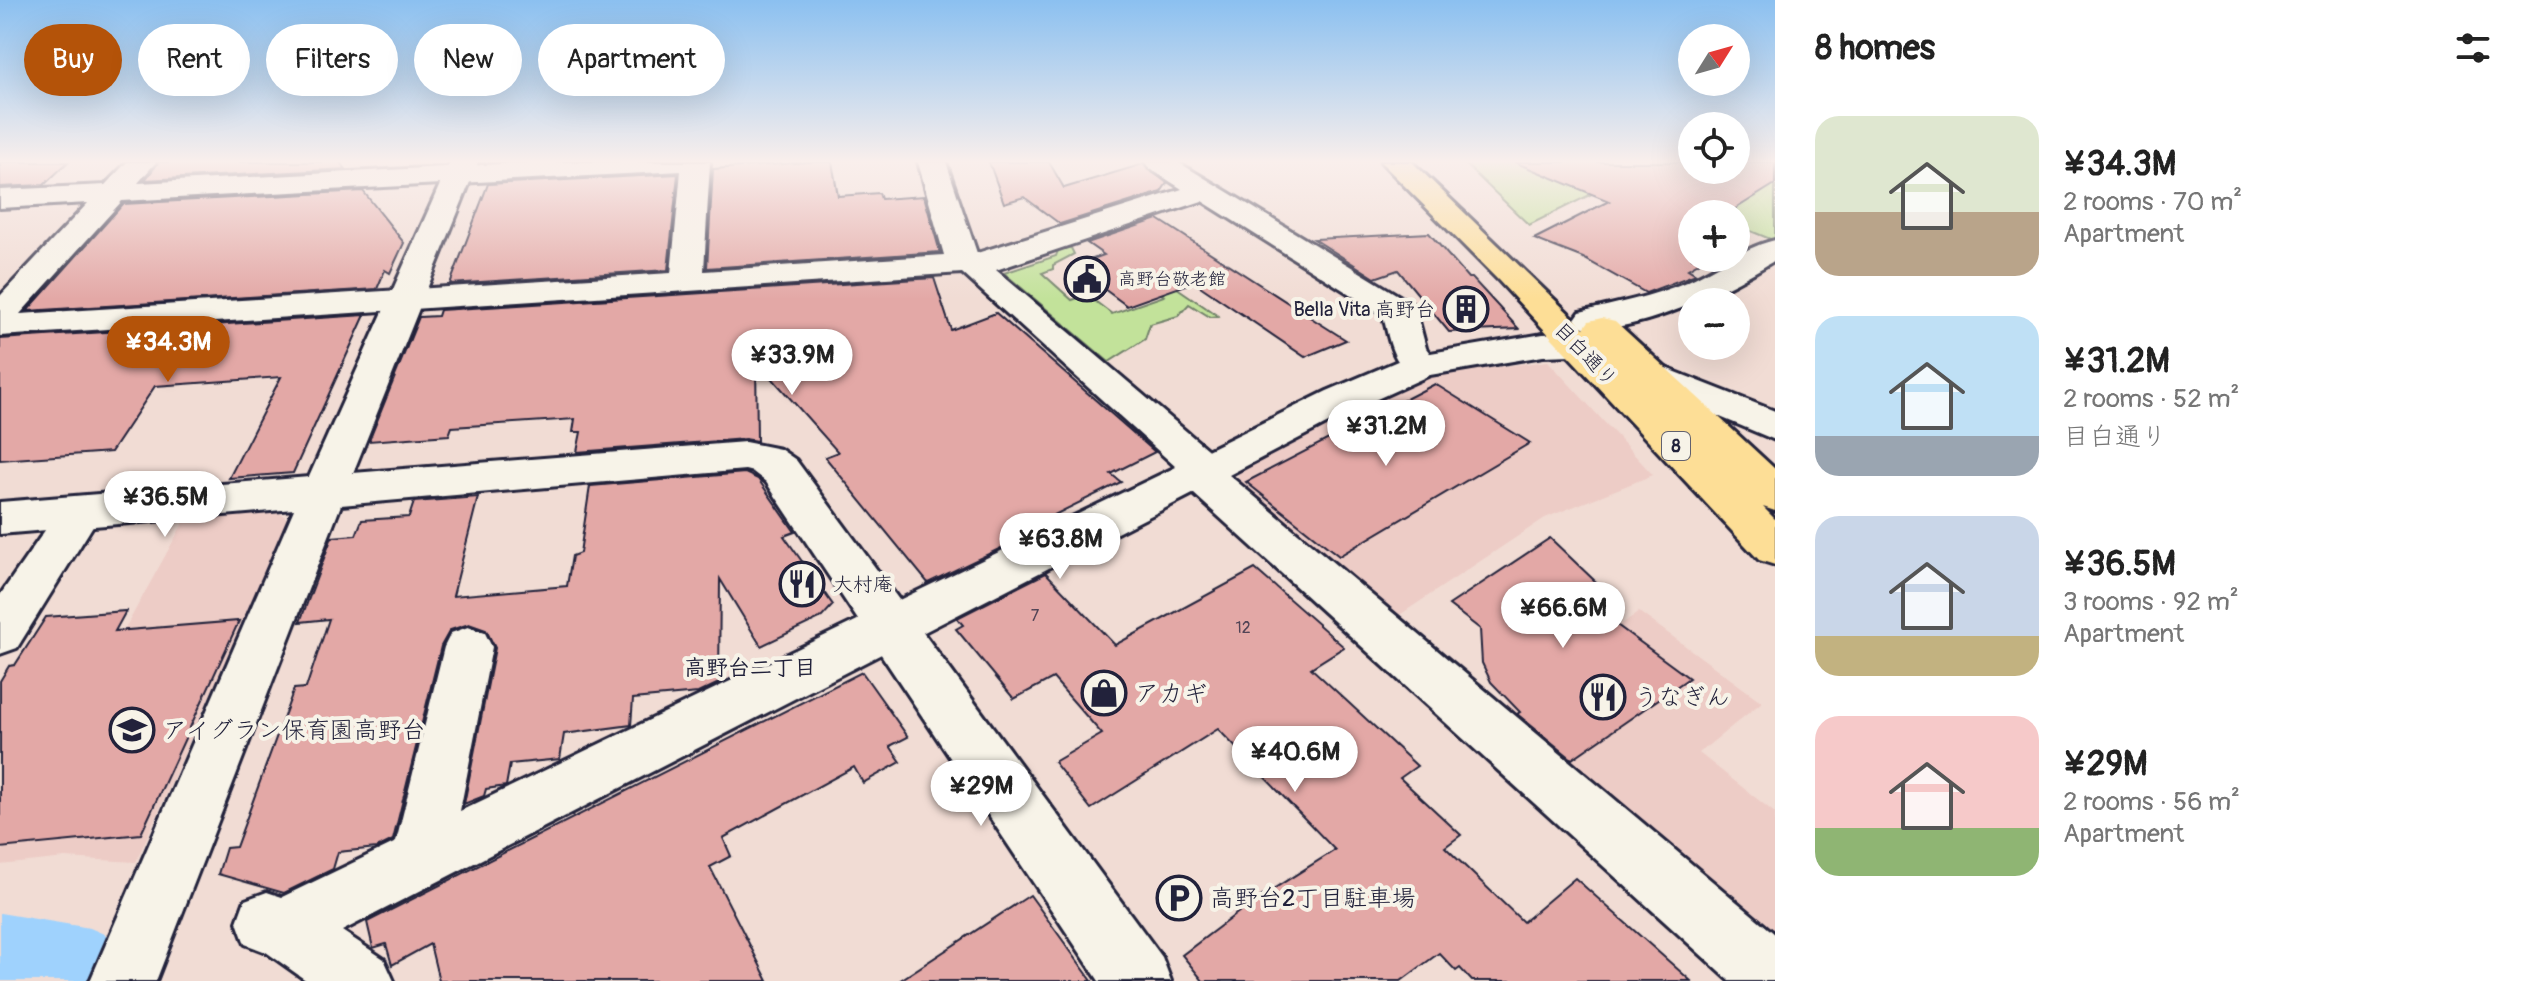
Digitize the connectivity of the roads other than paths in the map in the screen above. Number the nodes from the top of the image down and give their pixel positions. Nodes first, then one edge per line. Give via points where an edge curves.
1 (99, 208) edge
2 (444, 208) edge
3 (692, 208) edge
4 (945, 208) edge
5 (1153, 208) edge
6 (1231, 208) edge
7 (1443, 208) edge
8 (1473, 208) edge
9 (1775, 249) edge
10 (970, 264) junction
11 (687, 282) junction
12 (405, 299) junction
13 (0, 316) edge
14 (0, 326) edge
15 (1584, 332) junction
16 (1421, 365) junction
17 (1648, 372) junction
18 (1775, 426) edge
19 (1201, 471) junction
20 (325, 491) junction
21 (1775, 495) edge
22 (81, 511) junction
23 (0, 518) edge
24 (1775, 548) edge
25 (891, 628) junction
26 (0, 634) edge
27 (468, 647) dead end
28 (421, 859) junction
29 (1775, 977) edge
30 (123, 981) edge
31 (362, 981) edge
32 (1138, 981) edge

1 - 13 street
2 - 12 street
3 - 11 street
4 - 10 street via 959,254
5 - 10 street
6 - 16 street via 1399,310 1409,350
7 - 15 main road, 目白通り / 8
8 - 15 main road, 目白通り / 8
9 - 15 street via 1684,295
10 - 11 street
10 - 19 street
11 - 12 street
12 - 14 street
12 - 20 street
15 - 16 street via 1543,345
15 - 17 street
15 - 24 main road, 目白通り / 8
16 - 19 street
17 - 18 street
17 - 21 main road, 目白通り / 8
19 - 25 street
19 - 29 street
20 - 22 street
20 - 25 street via 765,459 781,471
20 - 30 street
22 - 23 street
22 - 26 street
25 - 28 street
25 - 32 street
27 - 28 street
28 - 31 street via 275,925

